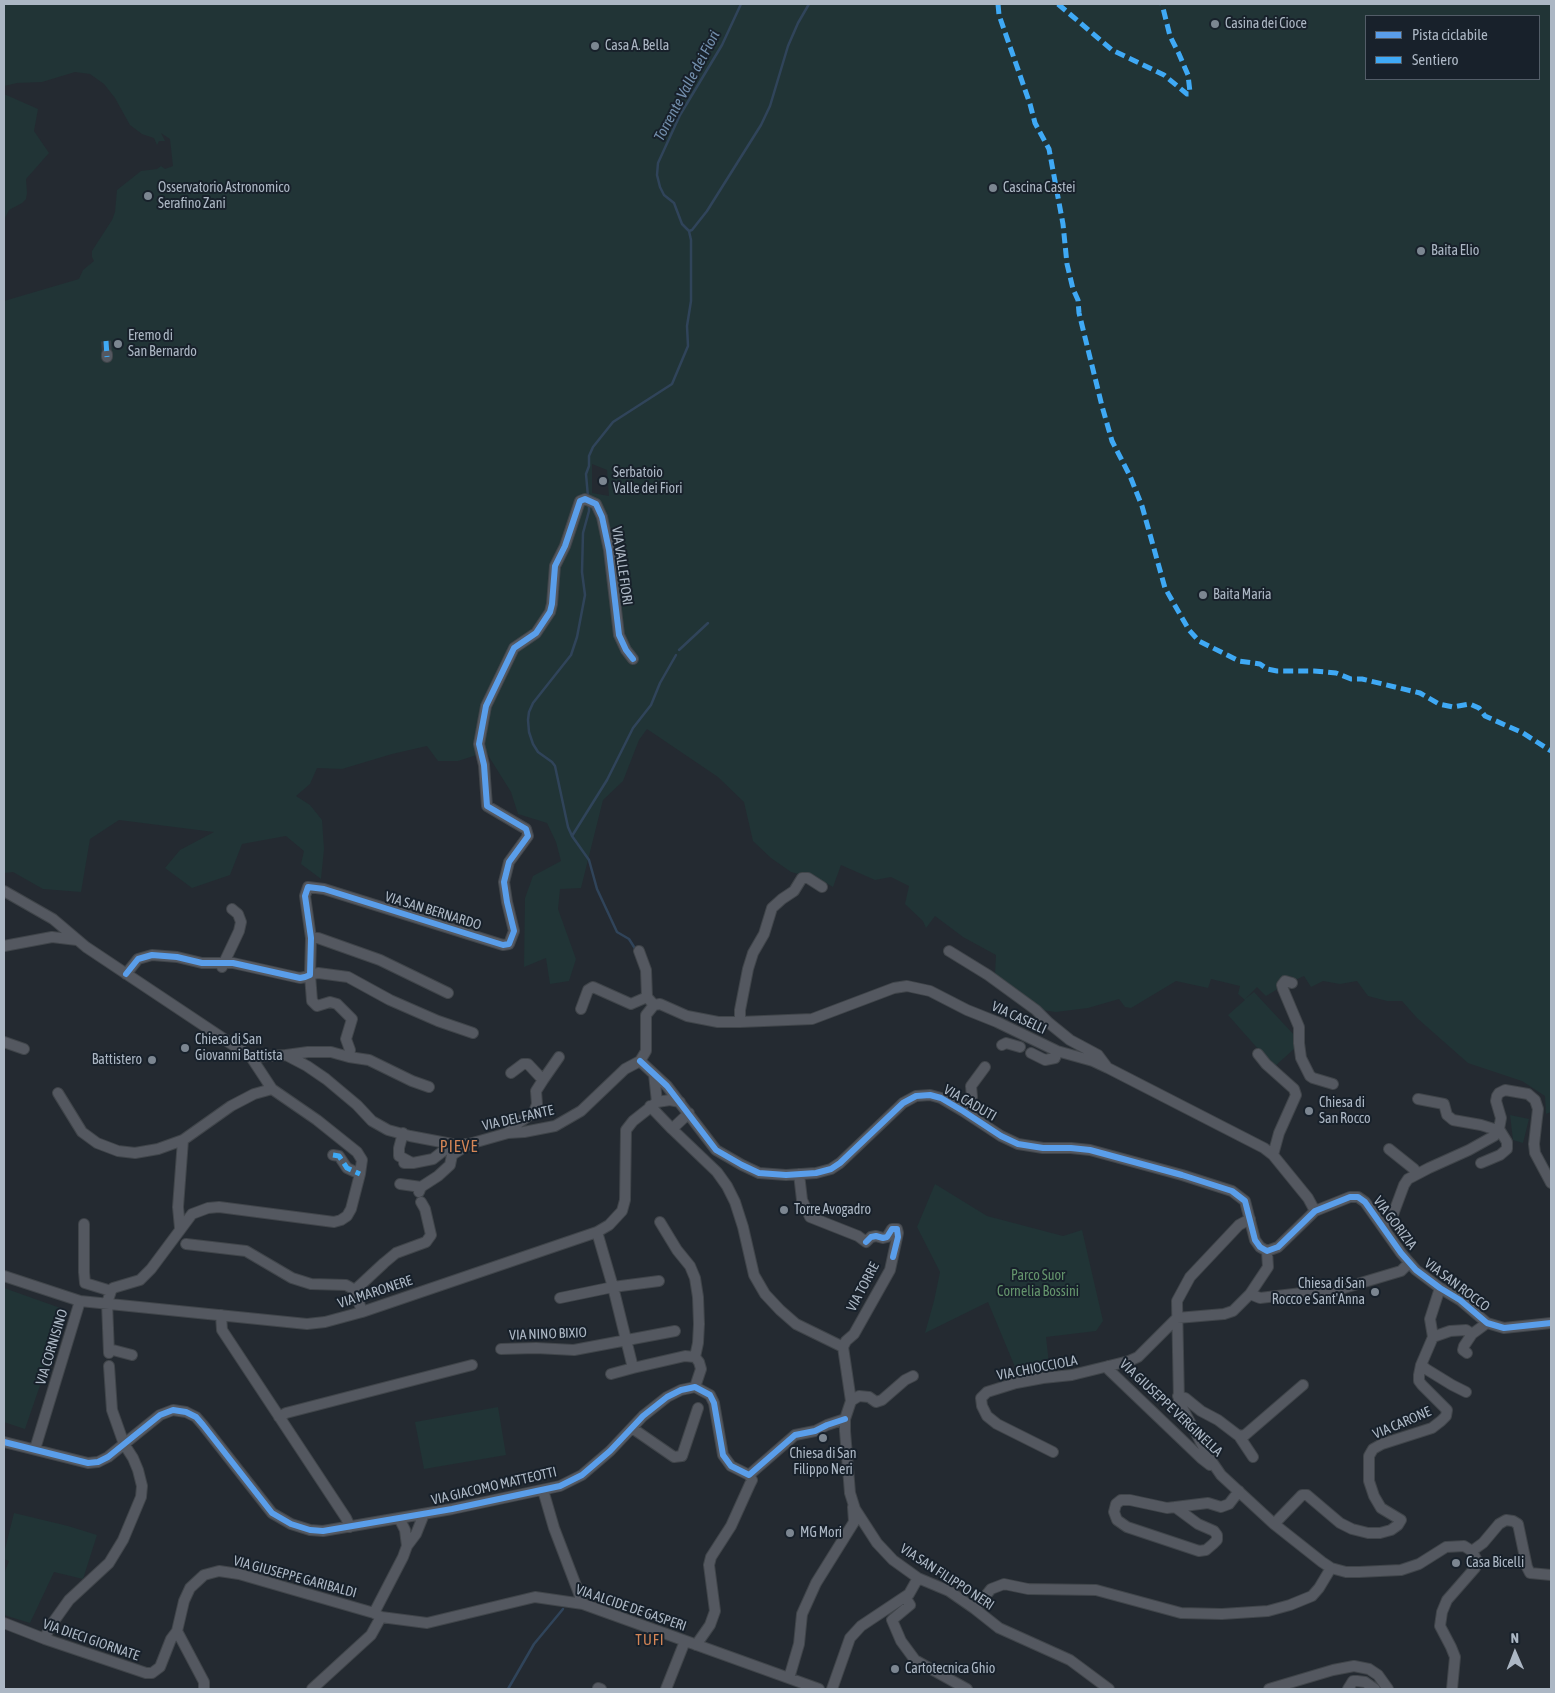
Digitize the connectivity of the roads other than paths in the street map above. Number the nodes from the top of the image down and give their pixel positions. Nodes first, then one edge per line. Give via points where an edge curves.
1 (634, 659) dead end
2 (481, 754) joint
3 (822, 887) dead end
4 (8, 893) edge
5 (232, 909) dead end
6 (311, 938) junction
7 (78, 940) junction
8 (4, 946) edge
9 (639, 951) dead end
10 (949, 951) dead end
11 (222, 967) junction
12 (126, 974) junction
13 (310, 975) junction
14 (1292, 983) dead end
15 (448, 994) dead end
16 (650, 1001) junction
17 (581, 1009) dead end
18 (740, 1022) junction
19 (473, 1032) dead end
20 (4, 1042) edge
21 (1002, 1045) dead end
22 (1020, 1048) dead end
23 (24, 1049) dead end
24 (1057, 1051) junction
25 (1031, 1053) dead end
26 (1258, 1054) dead end
27 (286, 1055) junction
28 (251, 1057) junction
29 (559, 1057) dead end
30 (349, 1058) junction
31 (640, 1061) junction
32 (984, 1067) dead end
33 (1108, 1068) junction
34 (511, 1074) dead end
35 (654, 1074) junction
36 (543, 1080) junction
37 (1333, 1084) dead end
38 (429, 1087) dead end
39 (272, 1089) junction
40 (58, 1093) dead end
41 (1418, 1098) dead end
42 (680, 1102) junction
43 (654, 1104) junction
44 (964, 1111) junction
45 (689, 1113) junction
46 (672, 1129) junction
47 (1498, 1130) junction
48 (508, 1133) junction
49 (403, 1134) junction
50 (183, 1140) junction
51 (452, 1144) junction
52 (469, 1144) junction
53 (1389, 1149) dead end
54 (334, 1155) dead end
55 (1273, 1155) junction
56 (1481, 1163) dead end
57 (1416, 1173) junction
58 (360, 1174) junction
59 (799, 1174) junction
60 (1551, 1183) edge
61 (400, 1184) dead end
62 (420, 1193) junction
63 (1315, 1211) junction
64 (1250, 1219) junction
65 (660, 1222) dead end
66 (84, 1224) dead end
67 (1383, 1226) junction
68 (180, 1228) junction
69 (597, 1232) junction
70 (186, 1244) dead end
71 (1267, 1251) junction
72 (1409, 1263) junction
73 (4, 1276) edge
74 (659, 1281) dead end
75 (613, 1287) junction
76 (1440, 1288) junction
77 (355, 1290) junction
78 (111, 1291) junction
79 (1250, 1294) junction
80 (560, 1298) dead end
81 (80, 1301) junction
82 (107, 1303) junction
83 (362, 1312) junction
84 (221, 1316) junction
85 (1176, 1318) junction
86 (1487, 1323) junction
87 (1551, 1323) edge
88 (675, 1331) dead end
89 (1472, 1334) junction
90 (1433, 1337) junction
91 (626, 1341) junction
92 (843, 1347) junction
93 (501, 1349) dead end
94 (1467, 1353) dead end
95 (132, 1354) dead end
96 (695, 1356) junction
97 (472, 1365) dead end
98 (1422, 1365) junction
99 (109, 1366) dead end
100 (1108, 1366) junction
101 (633, 1368) junction
102 (611, 1374) dead end
103 (913, 1376) dead end
104 (1303, 1385) dead end
105 (695, 1387) junction
106 (1466, 1392) dead end
107 (850, 1396) junction
108 (1178, 1396) junction
109 (698, 1408) dead end
110 (279, 1417) junction
111 (840, 1420) junction
112 (632, 1428) junction
113 (1239, 1436) junction
114 (4, 1442) edge
115 (124, 1444) junction
116 (35, 1449) junction
117 (1053, 1452) dead end
118 (1253, 1457) dead end
119 (1217, 1470) junction
120 (749, 1475) junction
121 (543, 1490) junction
122 (1239, 1492) junction
123 (852, 1498) junction
124 (1175, 1508) junction
125 (424, 1514) junction
126 (399, 1518) junction
127 (1274, 1524) junction
128 (350, 1527) junction
129 (406, 1546) junction
130 (1472, 1551) junction
131 (1331, 1568) junction
132 (1551, 1575) edge
133 (918, 1578) junction
134 (905, 1596) junction
135 (583, 1604) junction
136 (975, 1609) junction
137 (377, 1615) junction
138 (4, 1624) edge
139 (177, 1631) junction
140 (45, 1640) junction
141 (686, 1641) junction
142 (696, 1645) junction
143 (789, 1678) junction
144 (204, 1689) edge
145 (312, 1689) edge
146 (666, 1689) edge
147 (819, 1689) edge
148 (832, 1689) edge
149 (967, 1689) edge
150 (1108, 1689) edge
151 (1269, 1689) edge
152 (1348, 1689) edge
153 (1375, 1689) edge
154 (1387, 1689) edge
155 (1452, 1689) edge

1 - 2 street, VIA VALLE FIORI via 619,635 610,550 602,517 596,504 585,499 580,501 566,546 555,566 550,612 536,633 514,648 486,706 479,744
2 - 6 street, VIA SAN BERNARDO via 488,806 526,829 528,836 509,862 504,882 514,931 509,944 503,946 324,889 308,887 305,896
3 - 18 street via 802,878 794,891 772,908 748,969
4 - 7 street via 53,919
5 - 11 street via 241,922
6 - 13 street, VIA SAN BERNARDO
6 - 15 street via 380,960
7 - 8 street via 52,936
7 - 12 street
9 - 16 street via 646,970
10 - 33 street via 1036,1010 1070,1040 1098,1055
11 - 12 street via 152,955 138,959
11 - 13 street via 233,963 300,978
12 - 28 street
13 - 19 street via 318,972 348,976 438,1022
13 - 30 street, VIA SAN BERNARDO via 312,1001 317,1006 330,1002 337,1004 352,1018 346,1039
14 - 37 street via 1285,981 1282,985 1300,1028 1301,1058 1310,1076
16 - 17 street via 631,1004 593,987 588,990
16 - 18 street, VIA CASELLI via 687,1016
16 - 31 street via 646,1015 646,1051
18 - 24 street, VIA CASELLI via 812,1019 907,986 930,991
20 - 23 street
21 - 22 street via 1006,1043
24 - 25 street via 1055,1058 1045,1060
24 - 33 street, VIA CASELLI
26 - 55 street via 1294,1089 1296,1095
27 - 28 street
27 - 30 street via 331,1052
27 - 49 street, VIA DEL FANTE via 326,1079 372,1121
28 - 39 street
29 - 36 street
30 - 38 street via 370,1060
31 - 35 street
31 - 48 street, VIA DEL FANTE via 624,1069 581,1111 567,1120 555,1126
32 - 44 street via 971,1086 972,1097
33 - 55 street, VIA CASELLI via 1224,1126
34 - 36 street via 523,1064 528,1064
35 - 42 street
35 - 43 street
36 - 48 street via 536,1091 534,1112
39 - 50 street via 231,1106
39 - 58 street via 357,1152 362,1160
40 - 50 street via 82,1132 97,1143 118,1151 135,1153
41 - 47 street via 1444,1104 1447,1115 1453,1120
42 - 43 street via 670,1100
42 - 45 street, VIA CADUTI
43 - 46 street
43 - 69 street, VIA MARONERE via 626,1130 622,1212
44 - 59 street, VIA CADUTI via 941,1098 916,1096 884,1119 840,1164 816,1173
44 - 64 street, VIA CADUTI via 1018,1144 1090,1150 1232,1191 1245,1201
45 - 46 street
45 - 59 street, VIA CADUTI via 716,1150 733,1160 759,1173
46 - 92 street via 718,1172 727,1186 743,1227 754,1275 765,1294 796,1324
47 - 56 street via 1507,1142 1507,1148 1500,1155
47 - 57 street via 1494,1136 1469,1150
47 - 60 street via 1501,1118 1496,1101 1499,1093 1505,1090 1528,1094 1535,1100 1538,1109 1535,1154
48 - 52 street, VIA DEL FANTE
49 - 51 street, VIA DEL FANTE
49 - 51 street via 399,1156 408,1163 433,1159
50 - 68 street via 178,1207
51 - 52 street, VIA DEL FANTE
52 - 62 street via 452,1155 450,1165
53 - 57 street
54 - 58 street via 339,1156 347,1168
55 - 63 street, VIA CASELLI
57 - 67 street via 1404,1185 1391,1220
58 - 68 street via 350,1210 341,1220 334,1222 219,1207 192,1214
59 - 92 street, VIA TORRE via 802,1200 810,1217 866,1242 876,1236 887,1237 892,1229 897,1230 890,1270 854,1334
61 - 62 street
62 - 77 street via 431,1235 426,1242 396,1253
63 - 67 street, VIA GORIZIA via 1350,1197 1358,1198 1365,1202
63 - 71 street, VIA GORIZIA via 1278,1247
64 - 71 street via 1255,1240 1260,1248
64 - 85 street, VIA GIUSEPPE VERGINELLA via 1239,1225 1190,1277 1177,1301
65 - 96 street via 695,1278 699,1324
66 - 78 street via 85,1283
67 - 72 street, VIA GORIZIA
68 - 78 street via 140,1280
69 - 75 street
69 - 83 street, VIA MARONERE
70 - 77 street via 246,1251 292,1278 311,1284 346,1285
71 - 79 street via 1268,1267
72 - 76 street, VIA SAN ROCCO
72 - 79 street via 1401,1271 1344,1288 1260,1298
73 - 81 street
74 - 75 street
75 - 80 street
75 - 91 street
76 - 86 street, VIA SAN ROCCO
76 - 90 street, VIA CARONE via 1430,1319
77 - 83 street
78 - 82 street
79 - 85 street via 1233,1311 1224,1314
81 - 82 street, VIA CORNISINO
81 - 116 street, VIA CORNISINO
82 - 84 street, VIA CORNISINO
82 - 95 street via 109,1351
83 - 84 street, VIA MARONERE via 307,1324
84 - 110 street via 222,1330
85 - 100 street, VIA CHIOCCIOLA via 1138,1357
85 - 108 street, VIA GIUSEPPE VERGINELLA
86 - 87 street, VIA SAN ROCCO via 1504,1328
86 - 89 street
88 - 91 street, VIA NINO BIXIO
89 - 90 street via 1466,1330 1450,1331
89 - 94 street via 1464,1346
90 - 98 street, VIA CARONE
91 - 93 street, VIA NINO BIXIO via 574,1350
91 - 101 street
92 - 107 street
96 - 101 street
96 - 105 street via 701,1369
97 - 110 street
98 - 106 street
98 - 127 street, VIA CARONE via 1419,1381 1447,1410 1446,1416 1432,1428 1382,1444 1369,1456 1369,1481 1374,1496 1381,1508 1401,1520 1398,1525 1380,1532 1352,1529 1307,1495 1302,1495
99 - 115 street via 112,1410
100 - 117 street, VIA CHIOCCIOLA via 1016,1383 987,1392 982,1398 987,1416 997,1424
100 - 119 street, VIA GIUSEPPE VERGINELLA
101 - 102 street
103 - 107 street via 876,1402 869,1397
104 - 113 street via 1245,1435
105 - 112 street, VIA GIACOMO MATTEOTTI via 667,1397
105 - 120 street via 710,1396 714,1403 723,1455 731,1466
107 - 111 street, VIA SAN FILIPPO NERI
108 - 113 street
108 - 119 street, VIA GIUSEPPE VERGINELLA
109 - 112 street via 682,1456 674,1458
110 - 128 street
111 - 120 street via 815,1431 795,1435
111 - 123 street, VIA SAN FILIPPO NERI via 845,1431
112 - 121 street, VIA GIACOMO MATTEOTTI via 582,1475
113 - 118 street
114 - 116 street, VIA GIACOMO MATTEOTTI
115 - 116 street, VIA GIACOMO MATTEOTTI via 98,1462 88,1463
115 - 128 street, VIA GIACOMO MATTEOTTI via 160,1415 173,1410 186,1412 203,1424 272,1513 310,1530
115 - 140 street via 138,1470 142,1486 135,1514 110,1563 69,1600
119 - 122 street, VIA GIUSEPPE VERGINELLA
120 - 142 street via 752,1480 731,1526 711,1557 709,1565 715,1611
121 - 125 street, VIA GIACOMO MATTEOTTI
121 - 135 street, VIA GIACOMO MATTEOTTI
122 - 124 street via 1229,1504 1221,1507 1208,1503
122 - 127 street, VIA GIUSEPPE VERGINELLA
123 - 133 street, VIA SAN FILIPPO NERI via 862,1522 885,1553
123 - 143 street via 854,1522 816,1583 802,1614 799,1644
124 - 124 street via 1121,1500 1114,1512 1117,1520 1127,1527 1199,1551 1206,1550 1217,1540 1214,1531
125 - 126 street, VIA GIACOMO MATTEOTTI
125 - 129 street via 416,1534
126 - 128 street, VIA GIACOMO MATTEOTTI
126 - 129 street via 405,1530
127 - 131 street, VIA GIUSEPPE VERGINELLA
129 - 137 street
130 - 131 street, VIA GIUSEPPE VERGINELLA via 1464,1546 1446,1548 1419,1564 1401,1570 1346,1572
130 - 132 street via 1499,1524 1513,1521 1518,1524 1530,1573
130 - 155 street via 1477,1561 1475,1568 1447,1600 1442,1612 1440,1626 1452,1646 1454,1657
131 - 136 street via 1312,1596 1268,1611 1181,1614 1096,1590 1028,1589 1004,1584 990,1589
133 - 134 street
133 - 136 street, VIA SAN FILIPPO NERI via 949,1591
134 - 148 street via 861,1626 850,1638
134 - 149 street via 910,1605 892,1620 901,1641 915,1660
135 - 137 street, VIA ALCIDE DE GASPERI via 534,1597 427,1623
135 - 141 street, VIA ALCIDE DE GASPERI
136 - 150 street, VIA SAN FILIPPO NERI via 999,1628 1070,1660
137 - 139 street, VIA GIUSEPPE GARIBALDI via 219,1571 204,1575 190,1588
137 - 145 street via 371,1635
138 - 140 street, VIA DIECI GIORNATE
139 - 140 street, VIA DIECI GIORNATE via 160,1667 152,1674
139 - 144 street via 204,1682
141 - 142 street, VIA ALCIDE DE GASPERI
141 - 146 street
142 - 143 street, VIA ALCIDE DE GASPERI
143 - 147 street, VIA ALCIDE DE GASPERI
151 - 154 street via 1354,1666 1378,1675
152 - 153 street via 1357,1680

